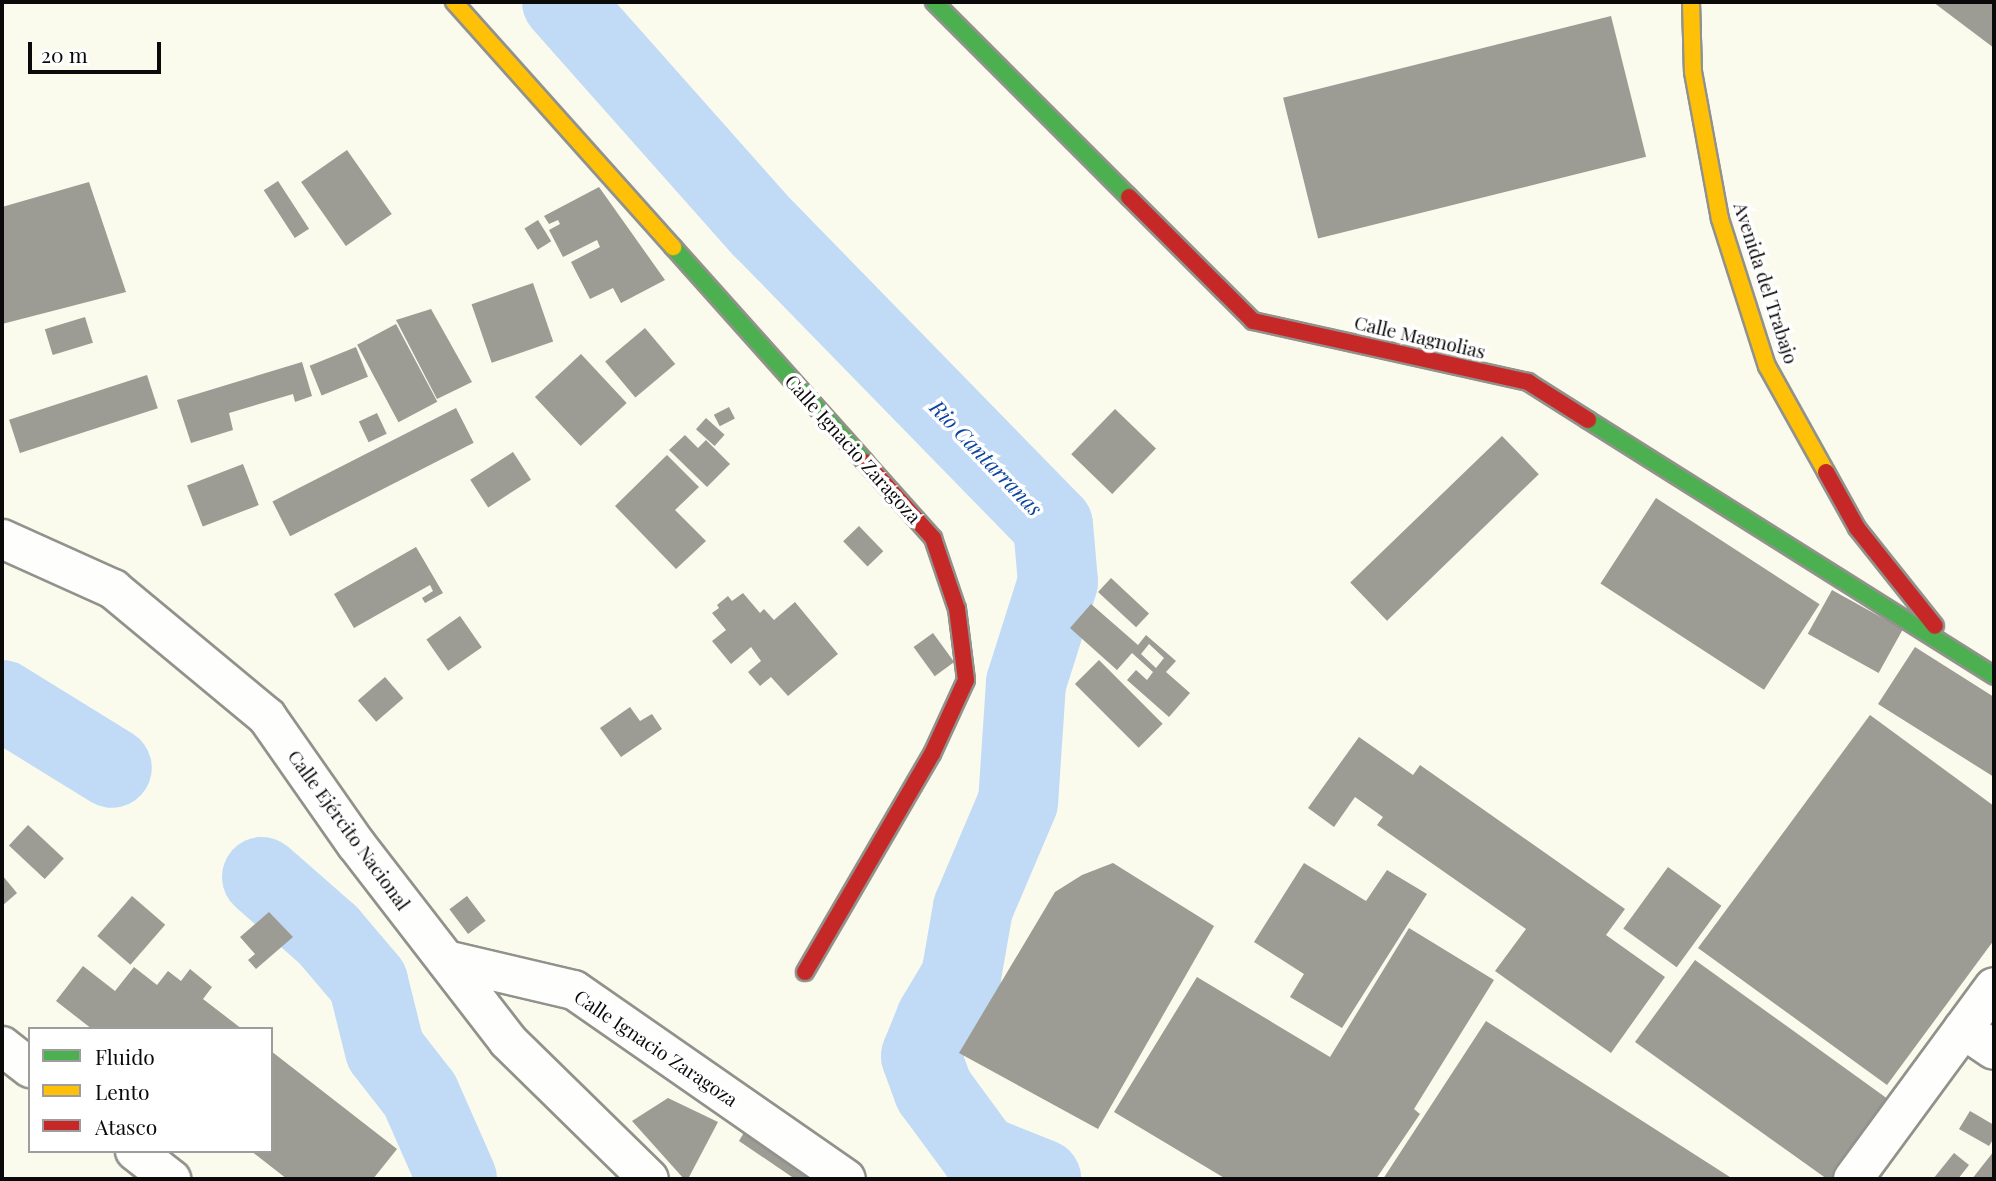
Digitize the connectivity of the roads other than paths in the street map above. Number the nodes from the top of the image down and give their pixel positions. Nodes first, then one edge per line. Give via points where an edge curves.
1 (454, 2) edge
2 (934, 2) edge
3 (1691, 2) edge
4 (2, 539) edge
5 (1954, 650) junction
6 (1994, 676) edge
7 (446, 960) junction
8 (806, 972) dead end
9 (1994, 987) edge
10 (1964, 1029) junction
11 (2, 1046) edge
12 (1994, 1050) edge
13 (28, 1066) edge
14 (138, 1153) edge
15 (171, 1179) edge
16 (649, 1179) edge
17 (846, 1179) edge
18 (1853, 1179) edge

1 - 8 street, Calle Ignacio Zaragoza via 933,538 957,609 966,680 932,754
2 - 5 street, Calle Magnolias via 1253,321 1528,382
3 - 5 street, Avenida del Trabajo via 1693,72 1720,219 1767,366 1857,528
4 - 7 street, Calle Ejército Nacional via 113,589 267,718
5 - 6 street, Calle Magnolias
7 - 16 street, Calle Ejército Nacional via 508,1041
7 - 17 street, Calle Ignacio Zaragoza via 574,990
9 - 10 street
10 - 12 street
10 - 18 street
11 - 13 street
14 - 15 street

